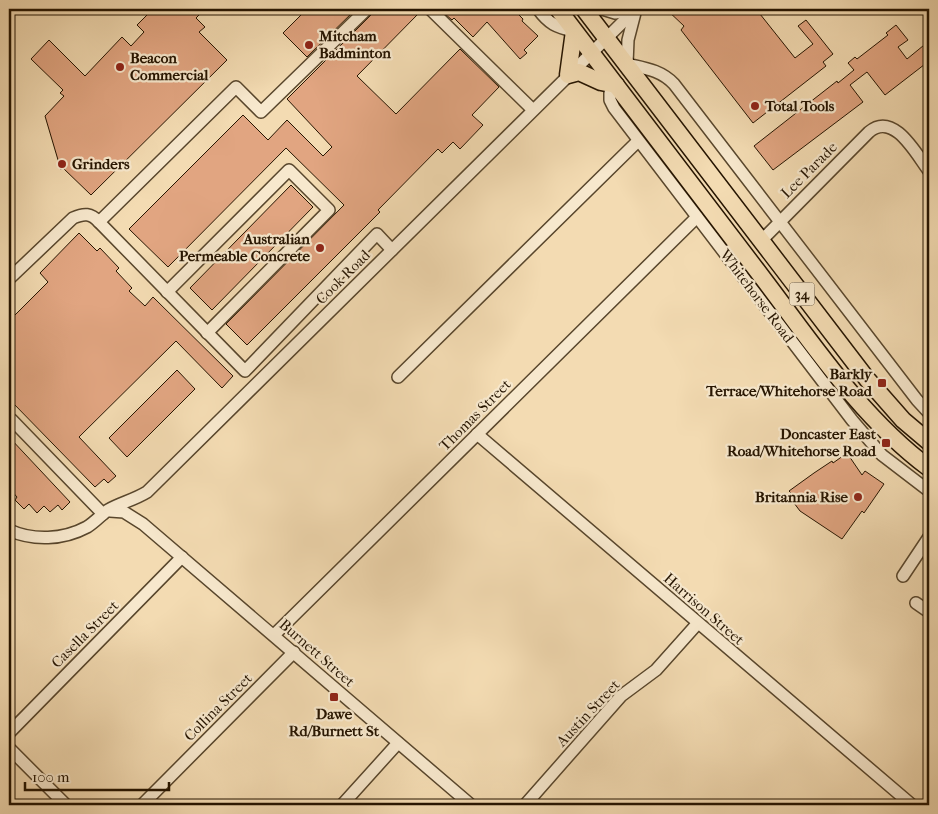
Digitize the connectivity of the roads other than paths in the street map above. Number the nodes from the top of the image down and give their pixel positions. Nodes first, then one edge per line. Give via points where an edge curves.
1 (367, 9) edge
2 (430, 9) edge
3 (538, 9) edge
4 (558, 9) edge
5 (584, 9) edge
6 (602, 9) edge
7 (636, 9) edge
8 (574, 30) junction
9 (606, 37) junction
10 (591, 52) junction
11 (627, 64) junction
12 (568, 75) junction
13 (616, 85) junction
14 (532, 109) junction
15 (638, 141) junction
16 (929, 171) edge
17 (697, 217) junction
18 (780, 221) junction
19 (100, 222) junction
20 (762, 241) junction
21 (392, 250) junction
22 (9, 279) edge
23 (168, 292) junction
24 (208, 333) junction
25 (245, 371) junction
26 (398, 377) dead end
27 (257, 383) junction
28 (929, 413) edge
29 (9, 423) edge
30 (477, 434) junction
31 (929, 442) edge
32 (929, 468) edge
33 (929, 491) edge
34 (138, 498) junction
35 (106, 512) junction
36 (144, 524) junction
37 (10, 531) edge
38 (929, 536) edge
39 (182, 557) junction
40 (903, 576) dead end
41 (916, 603) dead end
42 (929, 612) edge
43 (698, 623) junction
44 (274, 635) junction
45 (294, 652) junction
46 (9, 733) edge
47 (398, 743) junction
48 (9, 748) edge
49 (66, 805) edge
50 (142, 805) edge
51 (342, 805) edge
52 (470, 805) edge
53 (524, 805) edge
54 (912, 805) edge

1 - 19 street via 261,112 236,87
2 - 14 street
3 - 8 street via 554,25
4 - 8 highway, Whitehorse Road / 34
5 - 9 highway, 34
6 - 7 street via 615,13
7 - 9 street, Cook Road
7 - 11 street via 628,40
8 - 10 highway, Whitehorse Road / 34
8 - 12 highway
9 - 10 street, Cook Road
9 - 11 highway, 34
10 - 12 street, Cook Road
10 - 13 highway, Whitehorse Road / 34
11 - 18 street via 667,76
11 - 20 highway, 34
12 - 13 highway via 579,72
12 - 14 street, Cook Road
13 - 15 street, Whitehorse Road via 610,93 610,100
13 - 32 highway, Whitehorse Road / 34 via 864,408
14 - 21 street, Cook Road
15 - 17 street, Whitehorse Road
15 - 26 street
16 - 18 street, Lee Parade via 901,134 892,128 876,127
17 - 30 street, Thomas Street
17 - 33 street, Whitehorse Road via 863,434 892,464
18 - 20 street, Lee Parade
18 - 28 street
19 - 22 street via 93,215 73,218
19 - 23 street
20 - 31 highway, 34 via 877,391
21 - 25 street via 377,234
21 - 27 street, Cook Road
23 - 24 street
23 - 24 street via 288,170 329,210
24 - 25 street
25 - 27 street
27 - 34 street, Cook Road
29 - 35 street via 12,420
30 - 43 street, Harrison Street
30 - 44 street, Thomas Street
34 - 35 street, Cook Road
34 - 36 street
35 - 36 street, Burnett Street via 124,512
35 - 37 street, Cook Road via 76,532 55,537 25,536
36 - 39 street, Burnett Street
38 - 40 street
39 - 44 street, Burnett Street
39 - 46 street, Casella Street
41 - 42 street
43 - 53 street, Austin Street via 656,670 621,696
43 - 54 street, Harrison Street
44 - 45 street, Burnett Street
45 - 47 street, Burnett Street
45 - 50 street, Collina Street
47 - 51 street
47 - 52 street, Burnett Street
48 - 49 street

